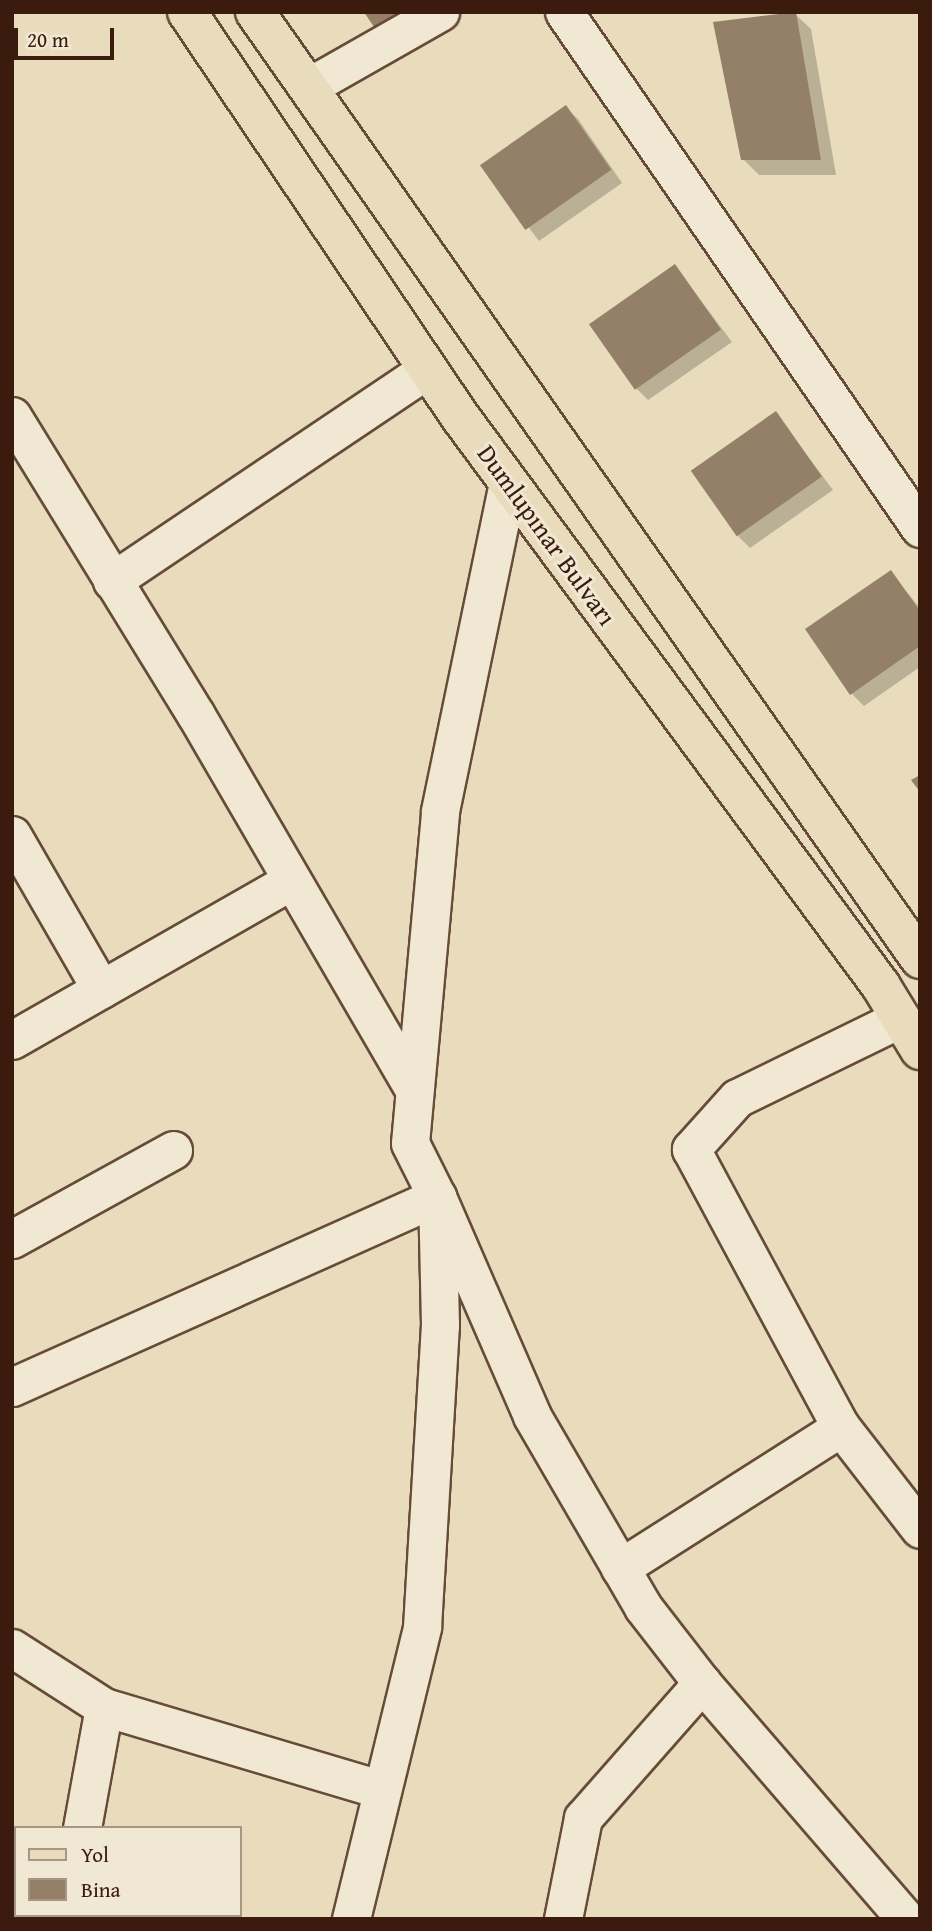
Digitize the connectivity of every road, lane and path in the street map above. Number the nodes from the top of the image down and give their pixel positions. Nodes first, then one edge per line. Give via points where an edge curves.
1 (187, 12) edge
2 (254, 12) edge
3 (440, 12) edge
4 (564, 12) edge
5 (308, 87) junction
6 (427, 369) junction
7 (12, 416) edge
8 (508, 482) junction
9 (908, 490) edge
10 (920, 528) edge
11 (112, 581) junction
12 (12, 835) edge
13 (292, 880) junction
14 (920, 959) edge
15 (101, 989) junction
16 (910, 1034) edge
17 (12, 1040) edge
18 (414, 1090) junction
19 (173, 1150) dead end
20 (436, 1196) junction
21 (12, 1239) edge
22 (12, 1387) edge
23 (841, 1427) junction
24 (920, 1529) edge
25 (620, 1568) junction
26 (13, 1644) edge
27 (702, 1683) junction
28 (104, 1707) junction
29 (382, 1790) junction
30 (82, 1826) edge
31 (351, 1919) edge
32 (563, 1919) edge
33 (906, 1919) edge

1 - 6 main road, Dumlupınar Bulvarı
2 - 5 main road
3 - 5 street
4 - 9 street
5 - 14 main road
6 - 8 main road, Dumlupınar Bulvarı
6 - 11 street
7 - 11 street
8 - 16 main road, Dumlupınar Bulvarı via 881,986
8 - 18 street via 440,811
9 - 10 street
11 - 13 street
12 - 15 street
13 - 15 street
13 - 18 street
15 - 17 street
16 - 23 street via 737,1098 691,1149
18 - 20 street via 410,1143
19 - 21 street
20 - 22 street
20 - 25 street via 531,1416
20 - 29 street via 440,1325 422,1627
23 - 24 street
23 - 25 street
25 - 27 street via 643,1607
26 - 28 street
27 - 32 street via 583,1818
27 - 33 street
28 - 29 street
28 - 30 street
29 - 31 street

